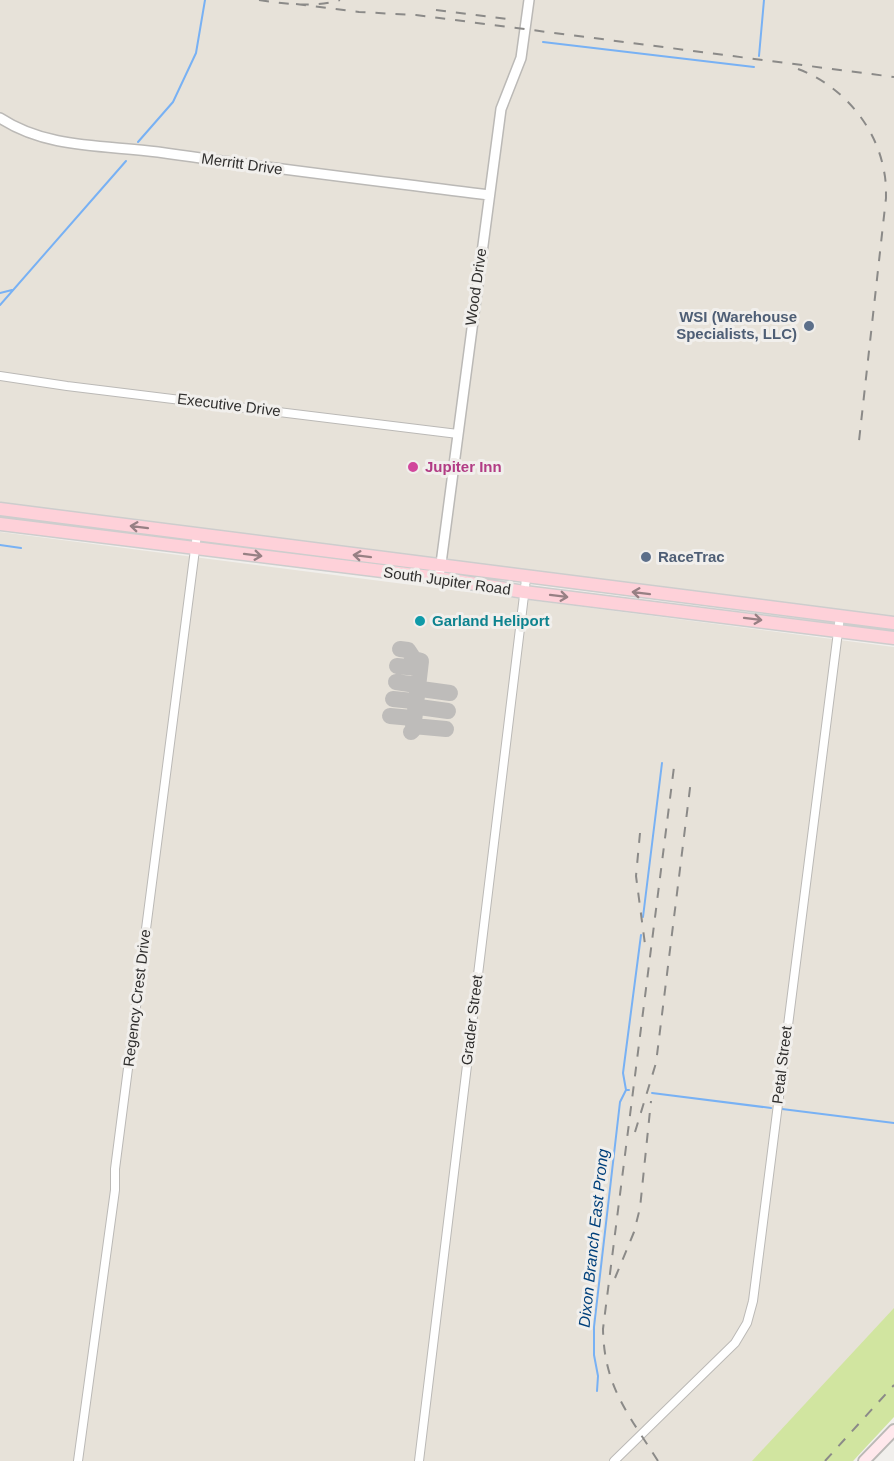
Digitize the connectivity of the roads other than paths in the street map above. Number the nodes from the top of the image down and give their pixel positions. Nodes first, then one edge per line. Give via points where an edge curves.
1 (529, 0) edge
2 (0, 118) edge
3 (489, 195) junction
4 (0, 376) edge
5 (458, 434) junction
6 (0, 509) edge
7 (42, 515) junction
8 (0, 524) edge
9 (39, 529) junction
10 (197, 534) junction
11 (195, 547) junction
12 (440, 572) junction
13 (526, 579) junction
14 (524, 592) junction
15 (840, 616) junction
16 (894, 623) edge
17 (838, 631) junction
18 (894, 638) edge
19 (894, 1430) edge
20 (78, 1461) edge
21 (419, 1461) edge
22 (614, 1461) edge
23 (864, 1461) edge

1 - 3 street, Wood Drive via 521,58 501,109
2 - 3 street, Merritt Drive via 24,132 68,143
3 - 5 street, Wood Drive
4 - 5 street, Executive Drive
5 - 12 street, Wood Drive
6 - 7 main road, South Jupiter Road
7 - 9 main road
10 -> 7 main road, South Jupiter Road
8 - 9 main road, South Jupiter Road
9 - 11 main road, South Jupiter Road
10 - 11 street, Regency Crest Drive
12 -> 10 main road, South Jupiter Road
11 -> 12 main road, South Jupiter Road
11 - 20 street, Regency Crest Drive
12 - 13 main road, South Jupiter Road
12 - 14 main road, South Jupiter Road
13 - 14 street, Grader Street
15 -> 13 main road, South Jupiter Road
14 -> 17 main road, South Jupiter Road
14 - 21 street, Grader Street
15 - 16 main road, South Jupiter Road
15 - 17 street, Petal Street
17 - 18 main road, South Jupiter Road
17 - 22 street, Petal Street via 753,1301 747,1323 735,1343
19 - 23 main road

